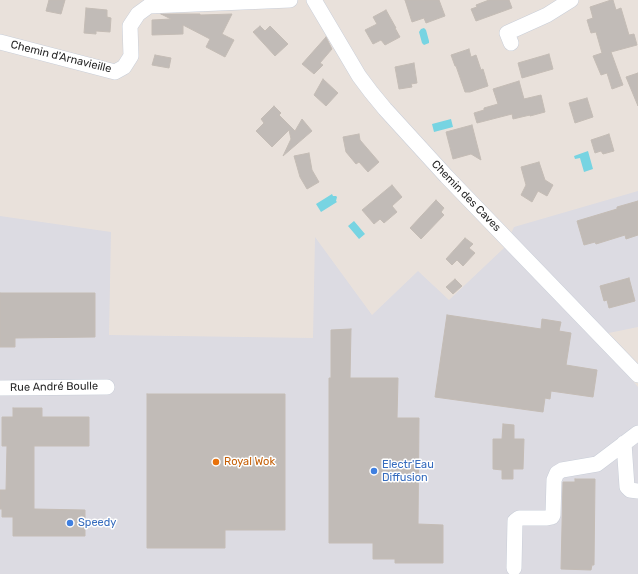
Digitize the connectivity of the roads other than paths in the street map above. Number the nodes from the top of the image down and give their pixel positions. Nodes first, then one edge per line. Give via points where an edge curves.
1 (290, 0) edge
2 (314, 0) edge
3 (571, 0) edge
4 (0, 42) edge
5 (511, 44) dead end
6 (638, 375) edge
7 (107, 387) dead end
8 (0, 388) edge
9 (638, 433) edge
10 (624, 443) junction
11 (638, 491) edge
12 (514, 568) dead end

1 - 4 street, Chemin d'Arnavieille via 149,6 138,14 130,26 131,56 124,67 115,72
2 - 6 street, Chemin des Caves via 360,76 385,109
3 - 5 street via 548,16 508,33
7 - 8 street, Rue André Boulle
9 - 10 street
10 - 11 street via 627,487
10 - 12 street via 597,464 557,473 554,480 552,517 519,518 515,521

